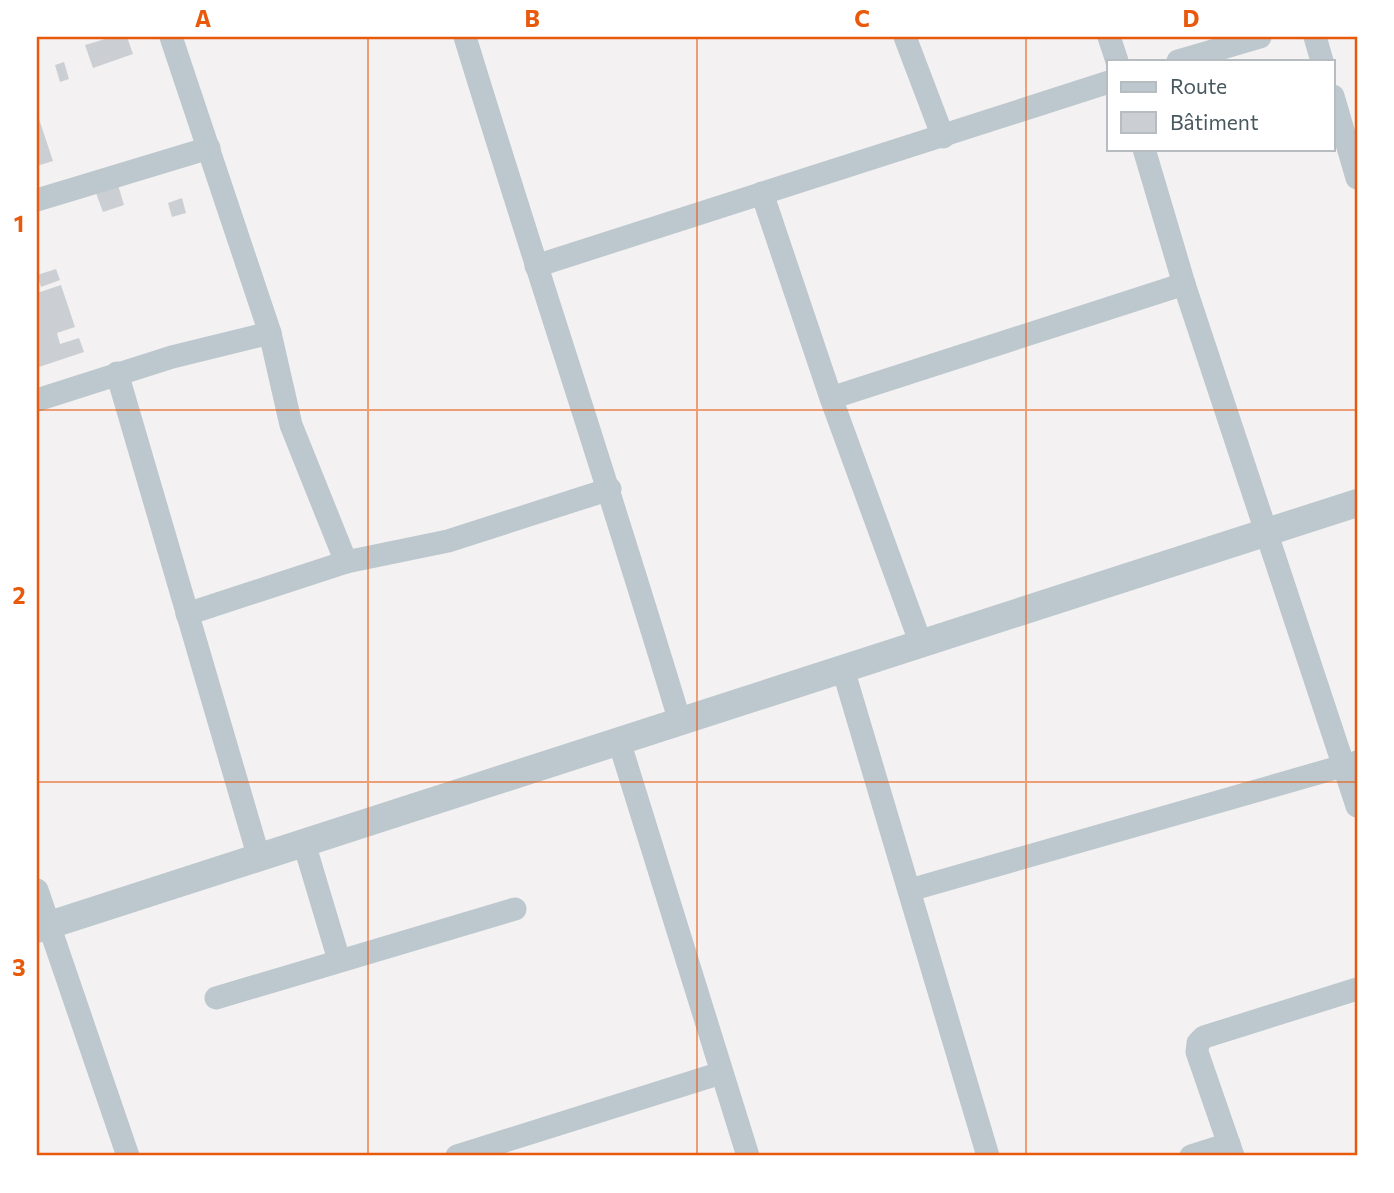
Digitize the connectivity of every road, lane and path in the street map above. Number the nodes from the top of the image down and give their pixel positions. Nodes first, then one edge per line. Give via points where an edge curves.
1 (170, 37) edge
2 (465, 37) edge
3 (905, 37) edge
4 (1109, 37) edge
5 (1260, 37) edge
6 (1315, 37) edge
7 (1117, 60) edge
8 (1181, 60) edge
9 (1322, 60) edge
10 (1107, 83) edge
11 (1334, 99) edge
12 (943, 137) junction
13 (209, 148) junction
14 (1144, 150) edge
15 (1357, 178) edge
16 (762, 192) junction
17 (37, 200) edge
18 (536, 266) junction
19 (1184, 284) junction
20 (270, 333) junction
21 (117, 373) junction
22 (831, 398) junction
23 (37, 400) edge
24 (610, 489) junction
25 (1357, 503) edge
26 (1266, 533) junction
27 (346, 562) junction
28 (187, 614) junction
29 (921, 644) junction
30 (844, 669) junction
31 (680, 722) junction
32 (619, 741) junction
33 (1351, 764) edge
34 (1357, 806) edge
35 (304, 843) junction
36 (259, 858) junction
37 (37, 890) edge
38 (910, 890) junction
39 (514, 909) dead end
40 (42, 927) edge
41 (339, 960) junction
42 (1357, 989) edge
43 (216, 998) dead end
44 (721, 1073) junction
45 (1231, 1150) edge
46 (128, 1156) edge
47 (457, 1156) edge
48 (748, 1156) edge
49 (988, 1156) edge
50 (1191, 1156) edge

1 - 13 street
2 - 18 street
3 - 12 street
4 - 7 street
5 - 8 street
6 - 9 street
10 - 12 street
11 - 15 street
12 - 16 street
13 - 17 street
13 - 20 street
14 - 19 street
16 - 18 street
16 - 22 street
18 - 24 street
19 - 22 street
19 - 26 street
20 - 21 street
20 - 27 street via 291,425
21 - 23 street
21 - 28 street
22 - 29 street
24 - 27 street via 448,541
24 - 31 street
25 - 26 street
26 - 29 street
26 - 33 street
27 - 28 street
28 - 36 street
29 - 30 street
30 - 31 street
30 - 38 street
31 - 32 street
32 - 35 street
32 - 44 street
33 - 34 street
33 - 38 street
35 - 36 street
35 - 41 street
36 - 40 street
37 - 40 street
38 - 49 street
39 - 41 street
40 - 46 street
41 - 43 street
42 - 45 street via 1204,1037 1198,1043 1197,1052
44 - 47 street
44 - 48 street
45 - 50 street

